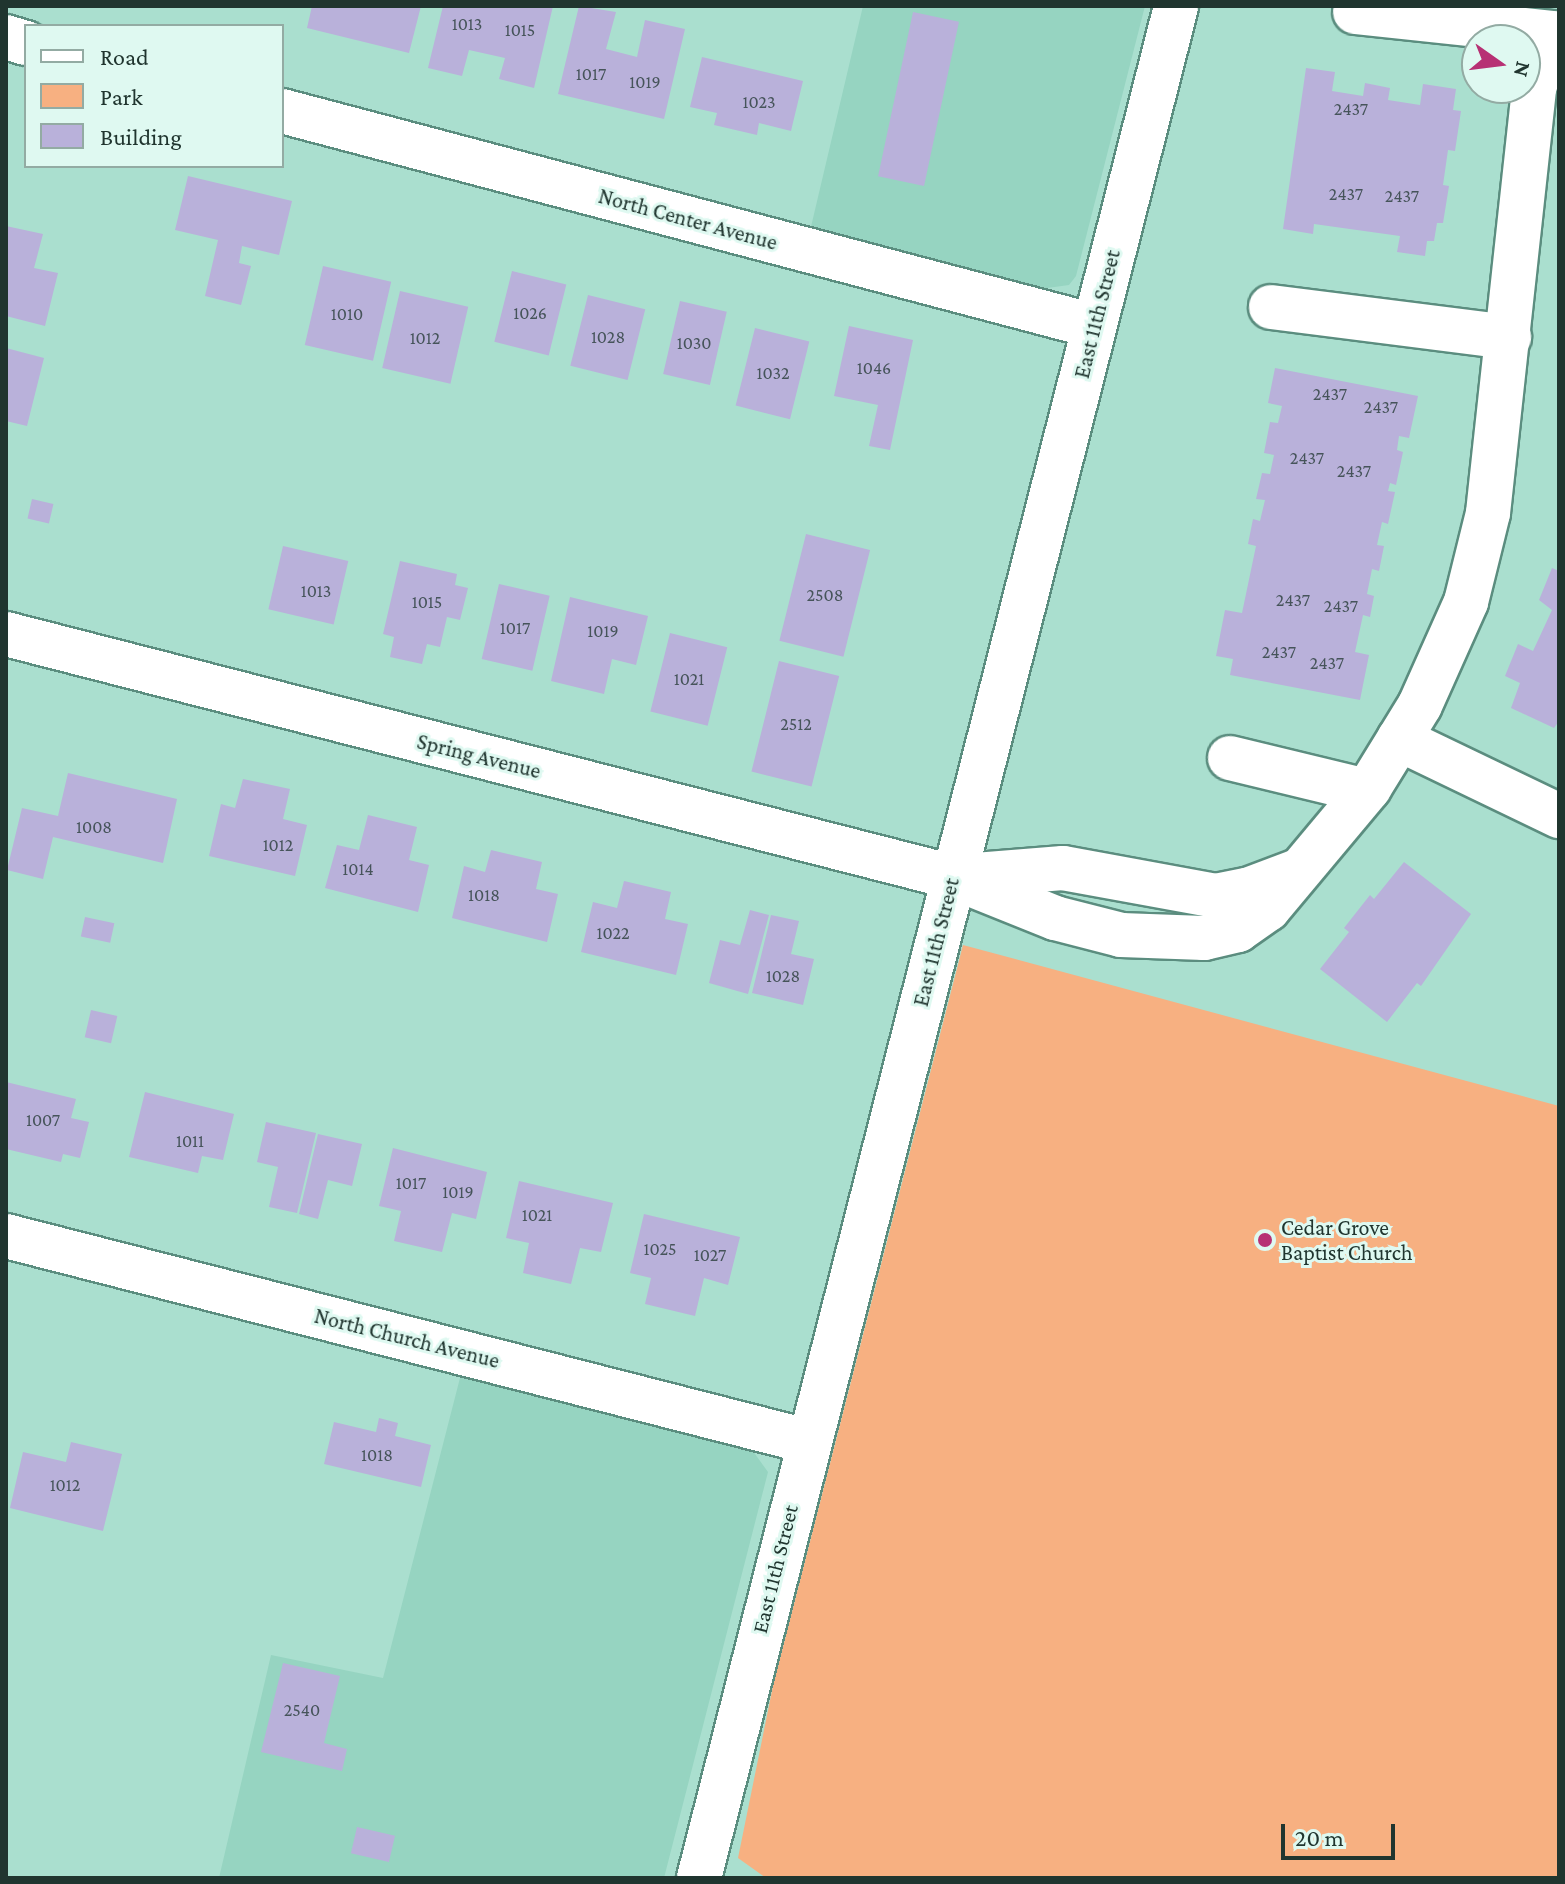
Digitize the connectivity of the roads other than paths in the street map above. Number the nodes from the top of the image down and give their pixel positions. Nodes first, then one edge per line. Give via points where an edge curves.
1 (1176, 6) edge
2 (1355, 12) dead end
3 (1555, 28) edge
4 (284, 112) edge
5 (1271, 307) dead end
6 (1094, 326) junction
7 (1509, 337) junction
8 (6, 634) edge
9 (1399, 739) junction
10 (1230, 758) dead end
11 (1366, 791) junction
12 (1559, 816) edge
13 (953, 877) junction
14 (6, 1236) edge
15 (807, 1441) junction
16 (699, 1878) edge

1 - 6 street, East 11th Street
2 - 3 street
3 - 7 street, Spring Avenue via 1534,88
4 - 6 street, North Center Avenue
5 - 7 street
6 - 13 street, East 11th Street
7 - 9 street, Spring Avenue via 1488,513 1466,602
8 - 13 street, Spring Avenue
9 - 11 street, Spring Avenue
9 - 12 street
10 - 11 street
11 - 13 street, Spring Avenue via 1268,909 1238,930 1204,938 1121,935 1055,918
13 - 15 street, East 11th Street
14 - 15 street, North Church Avenue
15 - 16 street, East 11th Street

